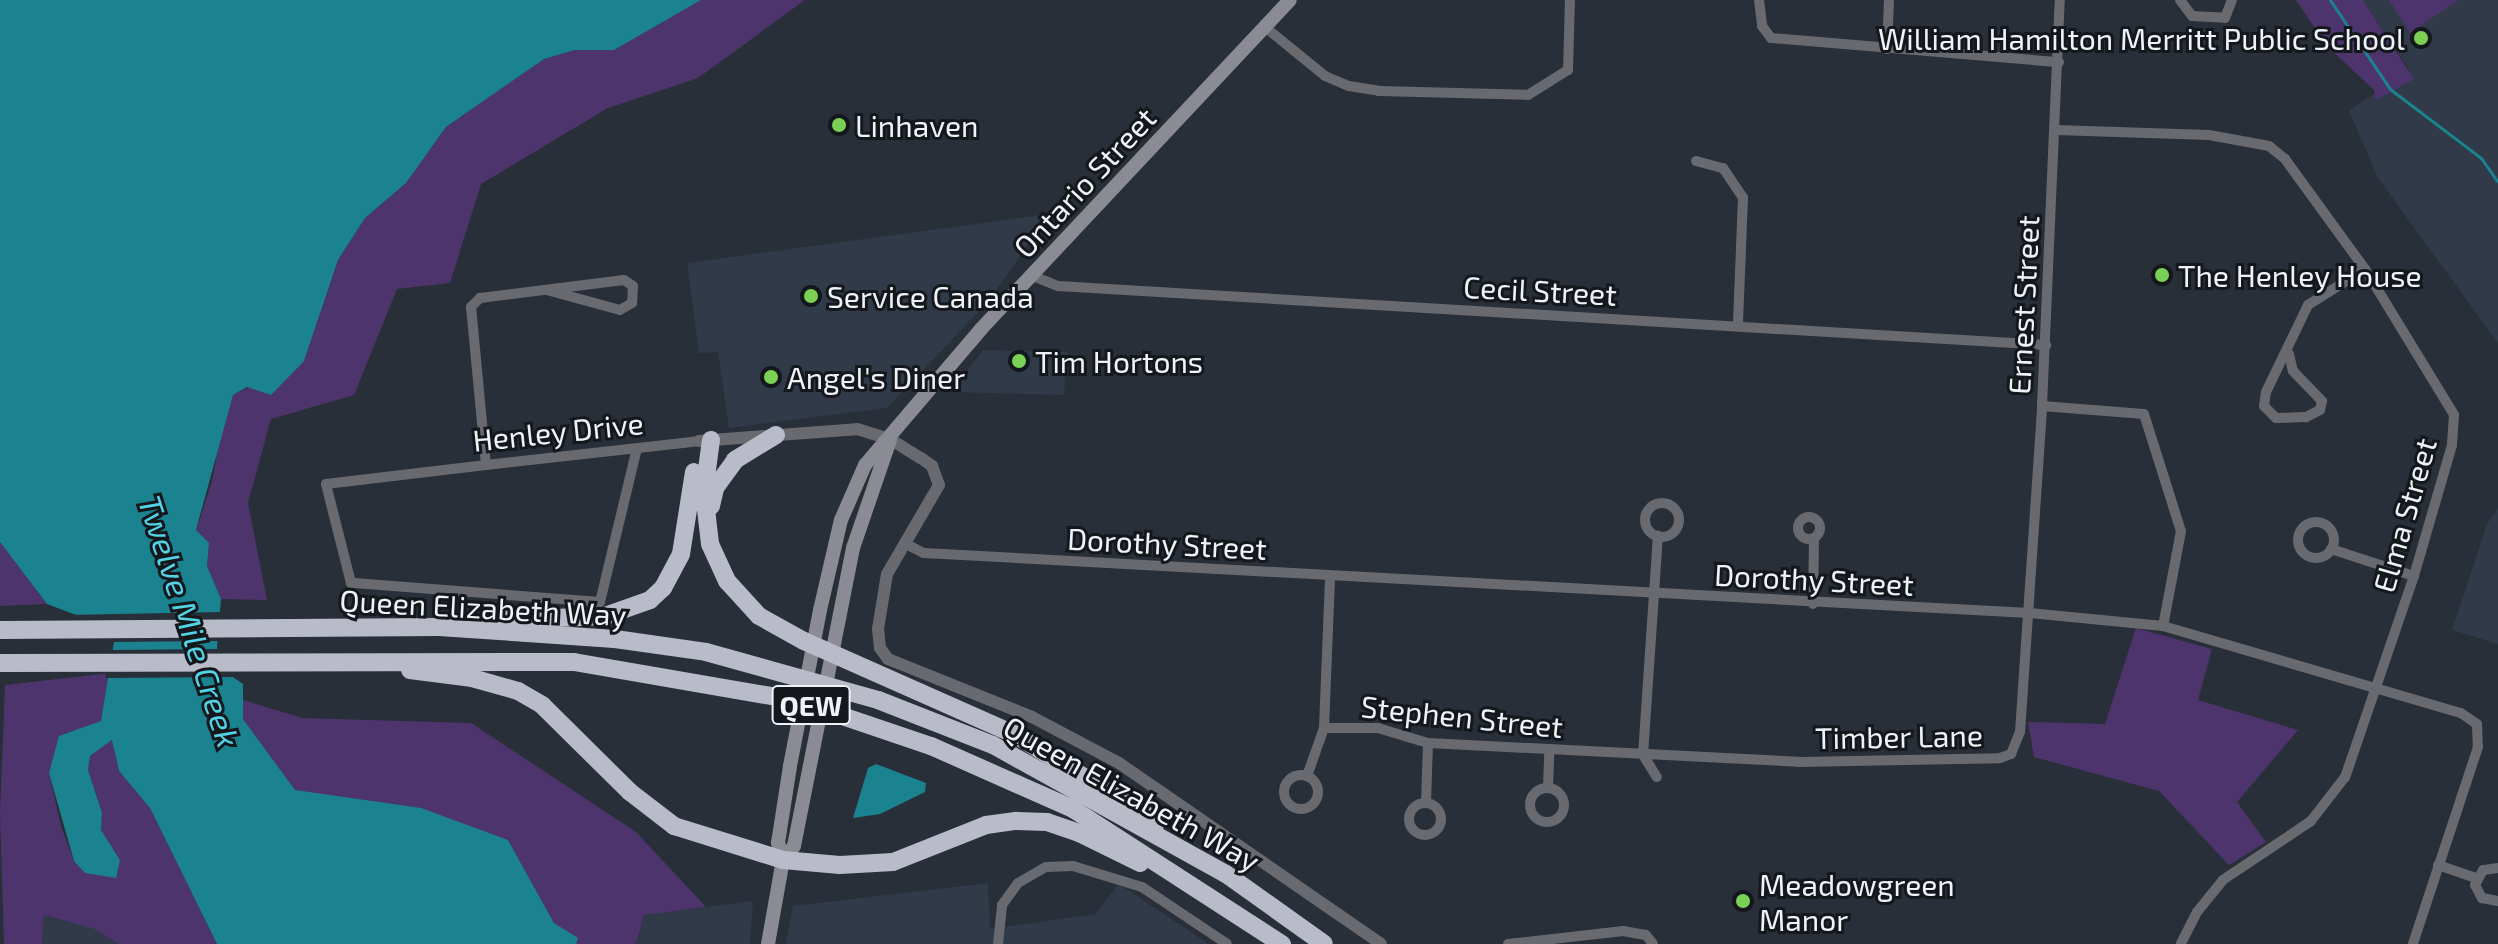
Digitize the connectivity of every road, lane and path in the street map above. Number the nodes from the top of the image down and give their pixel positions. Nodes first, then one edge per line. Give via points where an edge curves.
1 (1290, 0) edge
2 (1570, 0) edge
3 (1759, 0) edge
4 (1889, 0) edge
5 (2060, 0) edge
6 (2180, 0) edge
7 (2232, 0) edge
8 (1265, 27) junction
9 (1887, 49) junction
10 (2059, 62) junction
11 (2056, 130) junction
12 (1696, 161) dead end
13 (2365, 269) junction
14 (1033, 276) junction
15 (547, 290) junction
16 (1738, 324) junction
17 (2046, 345) junction
18 (2289, 354) junction
19 (2042, 406) junction
20 (776, 435) junction
21 (890, 439) junction
22 (705, 440) junction
23 (637, 448) junction
24 (486, 465) junction
25 (1658, 536) dead end
26 (1814, 539) dead end
27 (904, 543) junction
28 (710, 544) junction
29 (2331, 549) dead end
30 (1330, 576) junction
31 (2414, 576) junction
32 (1653, 594) junction
33 (1813, 604) junction
34 (2029, 613) junction
35 (2163, 626) junction
36 (439, 627) junction
37 (0, 630) edge
38 (283, 661) junction
39 (0, 663) edge
40 (2377, 688) junction
41 (1324, 728) junction
42 (1428, 743) junction
43 (1549, 750) junction
44 (1643, 755) junction
45 (1307, 776) dead end
46 (1657, 777) dead end
47 (1548, 788) dead end
48 (1426, 803) dead end
49 (783, 860) junction
50 (2438, 865) junction
51 (2498, 868) edge
52 (1226, 874) junction
53 (2476, 878) junction
54 (2498, 901) edge
55 (768, 944) edge
56 (998, 944) edge
57 (1227, 944) edge
58 (1265, 944) edge
59 (1282, 944) edge
60 (1324, 944) edge
61 (1381, 944) edge
62 (1508, 944) edge
63 (1653, 944) edge
64 (2181, 944) edge
65 (2413, 944) edge

1 - 8 main road, Ontario Street
2 - 8 street via 1568,70 1528,95 1349,86 1325,76
3 - 9 street via 1762,26 1771,38
4 - 9 street
5 - 10 street, Ernest Street
6 - 7 street via 2192,16 2225,18
8 - 14 main road, Ontario Street
9 - 10 street
10 - 11 street, Ernest Street
11 - 13 street, Elma Street via 2209,135 2269,146 2285,159
11 - 17 street, Ernest Street
12 - 16 street via 1723,168 1743,198
13 - 18 street via 2308,305
13 - 31 street, Elma Street via 2454,415 2452,445
14 - 16 street, Cecil Street via 1058,286
14 - 21 main road, Ontario Street
15 - 15 street via 620,310 632,303 633,286 624,280
15 - 24 street via 480,298 471,307
16 - 17 street, Cecil Street
17 - 19 street, Ernest Street
18 - 18 street via 2264,406 2276,418 2306,417 2320,410 2322,401 2293,371
19 - 34 street, Ernest Street
19 - 35 street via 2144,414 2181,531
20 - 21 street, Henley Drive via 857,429
20 - 22 street, Henley Drive
20 - 28 highway via 745,451 724,473 710,507
21 - 27 street, Henley Drive via 932,466 937,476 935,499
21 - 49 main road, Ontario Street via 853,548 794,846
21 - 49 main road, Ontario Street via 865,465 841,520 790,766 778,843
22 - 23 street, Henley Drive
22 - 28 highway
22 - 36 highway via 681,554 663,588 650,600 605,616
23 - 24 street, Henley Drive
23 - 24 street, Henley Drive via 600,602 351,583 326,484
25 - 32 street
26 - 33 street
27 - 30 street, Dorothy Street via 924,553
27 - 61 street via 892,561 881,601 880,648 888,659 1032,717 1119,763
28 - 52 highway via 727,581 770,623 1014,734 1130,803
29 - 31 street
30 - 32 street, Dorothy Street
30 - 41 street
31 - 40 street, Elma Street
32 - 33 street, Dorothy Street
32 - 44 street
33 - 34 street, Dorothy Street
34 - 35 street, Dorothy Street
34 - 44 street, Timber Lane via 2020,732 2011,754 1799,762
35 - 40 street, Dorothy Street
36 - 37 highway, Queen Elizabeth Way / QEW
36 - 52 highway, Queen Elizabeth Way / QEW via 601,637 706,652 863,695 1006,751
38 - 39 highway, Queen Elizabeth Way / QEW
38 - 49 highway via 431,671 518,691 542,705 630,792 674,826
38 - 59 highway, Queen Elizabeth Way / QEW via 574,662 795,700 931,746 1073,809
40 - 50 street, Dorothy Street via 2461,713 2477,724 2478,747
40 - 64 street, Elma Street via 2355,754 2331,799 2295,835 2223,880 2197,912
41 - 42 street, Stephen Street via 1378,728
41 - 45 street
42 - 43 street, Stephen Street
42 - 48 street
43 - 44 street, Stephen Street
43 - 47 street
44 - 46 street
49 - 55 main road, Ontario Street
49 - 58 highway via 871,866 910,857 986,825 1047,822 1152,869
50 - 53 street
50 - 65 street, Dorothy Street
51 - 53 street via 2485,869
52 - 60 highway, Queen Elizabeth Way / QEW
53 - 54 street via 2479,895
56 - 57 street via 1002,905 1018,883 1046,867 1073,866 1142,887
62 - 63 street via 1623,931 1646,935

